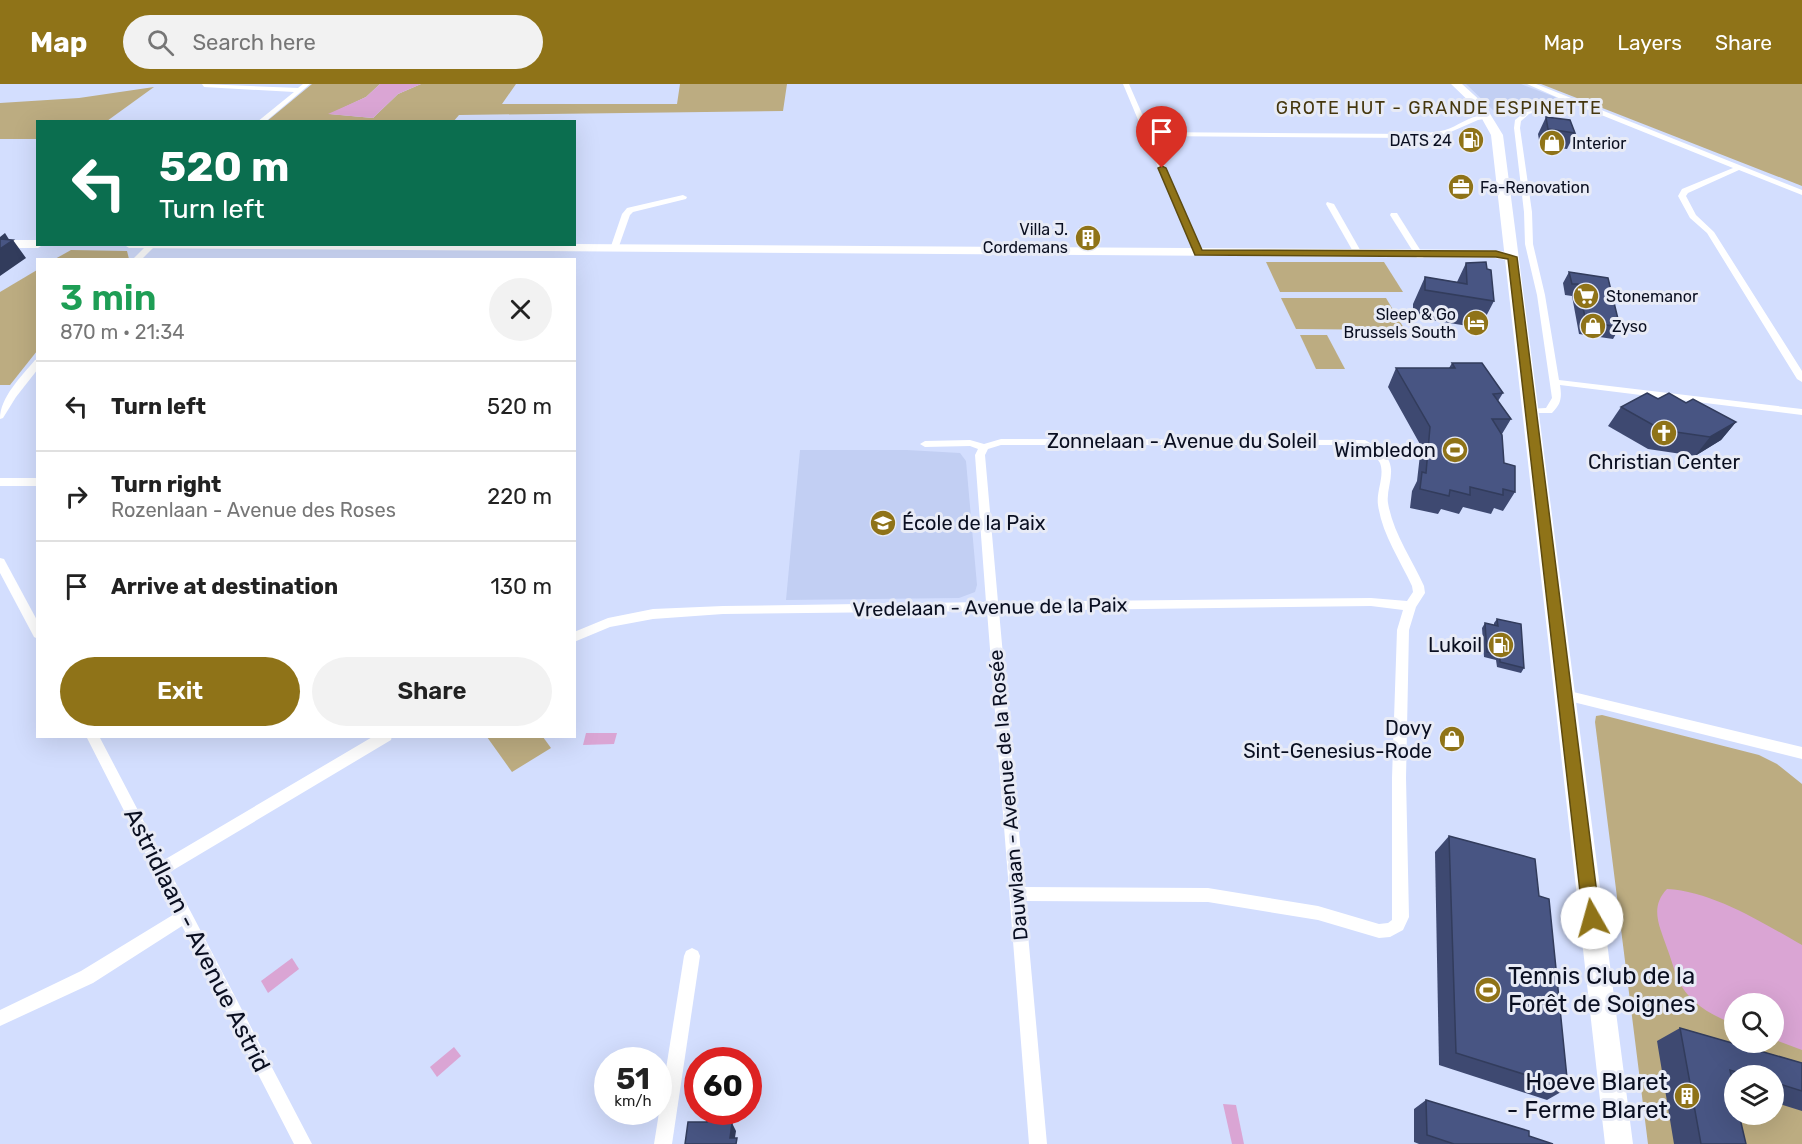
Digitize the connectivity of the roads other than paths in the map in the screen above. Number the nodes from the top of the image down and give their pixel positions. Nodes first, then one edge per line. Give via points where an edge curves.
1 (307, 84) edge
2 (1126, 84) edge
3 (1456, 84) edge
4 (1530, 84) edge
5 (204, 85) edge
6 (300, 90) junction
7 (1569, 100) junction
8 (1488, 118) junction
9 (262, 120) edge
10 (1147, 134) junction
11 (1739, 168) junction
12 (1802, 193) edge
13 (682, 196) dead end
14 (1330, 204) dead end
15 (1394, 214) dead end
16 (0, 244) edge
17 (36, 244) edge
18 (151, 246) edge
19 (423, 246) edge
20 (557, 246) edge
21 (614, 249) junction
22 (1198, 253) junction
23 (1359, 255) junction
24 (1420, 256) junction
25 (138, 258) edge
26 (1512, 260) junction
27 (36, 365) edge
28 (1802, 379) edge
29 (1555, 382) junction
30 (1531, 411) junction
31 (1802, 412) edge
32 (0, 417) edge
33 (925, 444) dead end
34 (984, 447) junction
35 (0, 482) edge
36 (36, 482) edge
37 (0, 562) edge
38 (1410, 606) junction
39 (992, 607) junction
40 (36, 630) edge
41 (576, 636) edge
42 (1565, 695) junction
43 (93, 738) edge
44 (384, 738) edge
45 (1800, 755) edge
46 (160, 870) junction
47 (1018, 894) junction
48 (184, 916) junction
49 (692, 956) dead end
50 (0, 1017) edge
51 (303, 1144) edge
52 (663, 1144) edge
53 (1038, 1144) edge
54 (1618, 1144) edge

1 - 6 street
2 - 10 street
3 - 8 main road
4 - 7 street
5 - 6 street
6 - 9 street
7 - 11 street
7 - 29 street via 1527,113 1518,120 1516,128 1530,255
8 - 10 street via 1477,118 1446,132 1417,136
8 - 26 main road via 1497,135
10 - 22 street
11 - 12 street
11 - 28 street via 1685,191 1682,196 1693,216 1710,232
13 - 21 street via 630,210
14 - 23 street
15 - 24 street
16 - 17 street
18 - 25 street
19 - 20 street
20 - 21 street
21 - 22 street
22 - 23 street
23 - 24 street
24 - 26 street
26 - 30 main road
27 - 32 street
29 - 30 street via 1554,406 1543,412
29 - 31 street
30 - 42 main road
33 - 34 street, Zonnelaan - Avenue du Soleil via 970,443
34 - 38 street, Zonnelaan - Avenue du Soleil via 1001,442 1361,442 1383,459 1386,467 1383,506 1418,586 1419,593
34 - 39 street, Dauwlaan - Avenue de la Rosée via 980,455
35 - 36 street
37 - 40 street
38 - 39 street, Vredelaan - Avenue de la Paix via 1371,602
38 - 47 street, Zonnelaan - Avenue du Soleil via 1403,630 1398,925 1379,931 1318,913 1208,895
39 - 41 street, Vredelaan - Avenue de la Paix via 665,614 608,623
39 - 47 street, Dauwlaan - Avenue de la Rosée
42 - 45 street
42 - 54 main road
43 - 46 street, Astridlaan - Avenue Astrid
44 - 46 street
46 - 48 street, Astridlaan - Avenue Astrid
47 - 53 street, Dauwlaan - Avenue de la Rosée
48 - 50 street via 87,977
48 - 51 street, Astridlaan - Avenue Astrid
49 - 52 street

